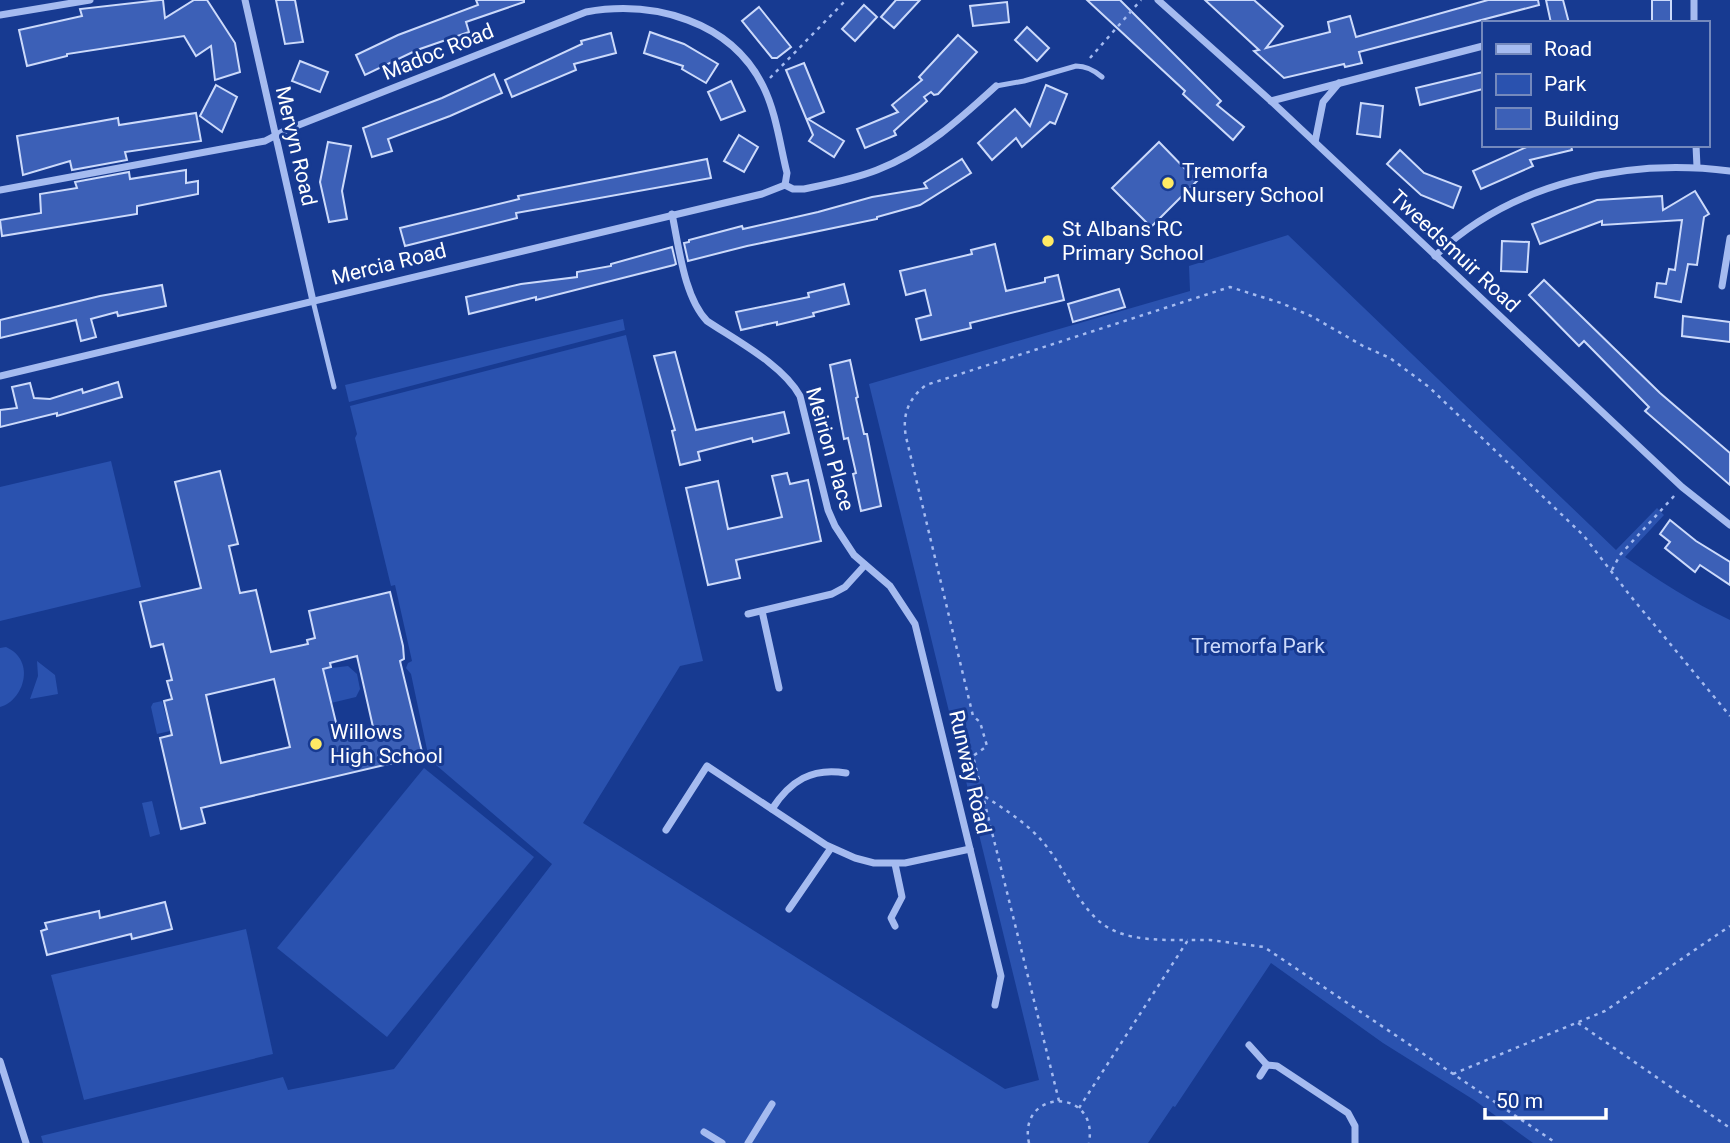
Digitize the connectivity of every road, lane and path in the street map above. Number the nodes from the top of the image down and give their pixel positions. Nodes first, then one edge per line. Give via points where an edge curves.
1 (90, 0) edge
2 (246, 0) edge
3 (846, 0) edge
4 (1141, 0) edge
5 (1158, 0) edge
6 (1694, 0) edge
7 (0, 15) edge
8 (1694, 21) edge
9 (1482, 46) edge
10 (1083, 66) junction
11 (1102, 77) dead end
12 (1340, 82) junction
13 (763, 86) junction
14 (996, 86) joint
15 (1271, 101) junction
16 (276, 135) junction
17 (1315, 142) junction
18 (1696, 147) edge
19 (1697, 167) junction
20 (1730, 171) edge
21 (785, 185) junction
22 (0, 190) edge
23 (672, 214) junction
24 (1730, 238) edge
25 (1435, 256) junction
26 (1722, 286) dead end
27 (313, 301) junction
28 (0, 376) edge
29 (334, 387) dead end
30 (1682, 487) junction
31 (1730, 526) edge
32 (865, 565) junction
33 (1612, 570) junction
34 (762, 611) junction
35 (748, 614) dead end
36 (779, 688) dead end
37 (1730, 716) edge
38 (846, 773) dead end
39 (984, 796) junction
40 (959, 802) junction
41 (772, 809) junction
42 (666, 830) dead end
43 (831, 848) junction
44 (971, 849) junction
45 (895, 864) junction
46 (789, 909) dead end
47 (895, 926) dead end
48 (1730, 926) edge
49 (1188, 940) junction
50 (995, 1005) dead end
51 (1578, 1023) junction
52 (1249, 1045) dead end
53 (0, 1061) edge
54 (1267, 1065) junction
55 (1453, 1074) junction
56 (1260, 1076) dead end
57 (1059, 1101) junction
58 (772, 1104) dead end
59 (1079, 1108) junction
60 (1730, 1128) edge
61 (704, 1132) dead end
62 (26, 1143) edge
63 (722, 1143) edge
64 (748, 1143) edge
65 (1029, 1143) edge
66 (1089, 1143) edge
67 (1355, 1143) edge
68 (1556, 1143) edge

1 - 7 street
2 - 16 street, Mervyn Road
3 - 13 path
4 - 10 path
5 - 15 street, Tweedsmuir Road
6 - 8 street
9 - 12 street
10 - 11 lane
10 - 14 lane
12 - 15 street
12 - 17 street via 1323,102
13 - 16 street, Madoc Road via 739,50 703,24 666,10 614,6 575,16
13 - 21 street, Madoc Road via 787,173
14 - 21 street, Mercia Road via 940,136 896,162 804,190
15 - 17 street, Tweedsmuir Road
16 - 22 street, Madoc Road via 265,141
16 - 27 street, Mervyn Road
17 - 25 street, Tweedsmuir Road
18 - 19 street
19 - 20 street
19 - 25 street via 1604,173 1550,187 1471,226
21 - 23 street, Mercia Road
23 - 27 street, Mercia Road
23 - 32 street, Meirion Place via 690,291 700,313 781,373 800,396 828,510 842,539
24 - 26 street
25 - 30 street, Tweedsmuir Road
27 - 28 street, Mercia Road
27 - 29 lane
30 - 31 street, Tweedsmuir Road
30 - 33 path via 1620,555
32 - 34 street via 832,594
32 - 40 street, Runway Road via 890,586 915,624
33 - 37 path
33 - 39 path via 1569,521 1408,370 1311,316 1230,287 937,381 917,392 904,424 973,716 981,722 987,746 973,756
34 - 35 street
34 - 36 street
38 - 41 street via 833,771 799,779
39 - 40 path
39 - 49 path via 1032,830 1105,925 1133,936
39 - 57 path
40 - 44 street, Runway Road
41 - 42 street via 707,766
41 - 43 street
43 - 45 street via 874,863
43 - 46 street
44 - 45 street
44 - 50 street, Runway Road via 1002,976
45 - 47 street via 902,897 891,918
48 - 51 path via 1605,1011
49 - 55 path via 1264,947
49 - 59 path
51 - 55 path
51 - 60 path
52 - 54 street
53 - 62 street
54 - 56 street
54 - 67 street via 1278,1066 1348,1113 1355,1126
55 - 68 path
57 - 59 path
57 - 65 path via 1049,1102 1033,1114
58 - 64 street
59 - 66 path via 1089,1122
61 - 63 street

